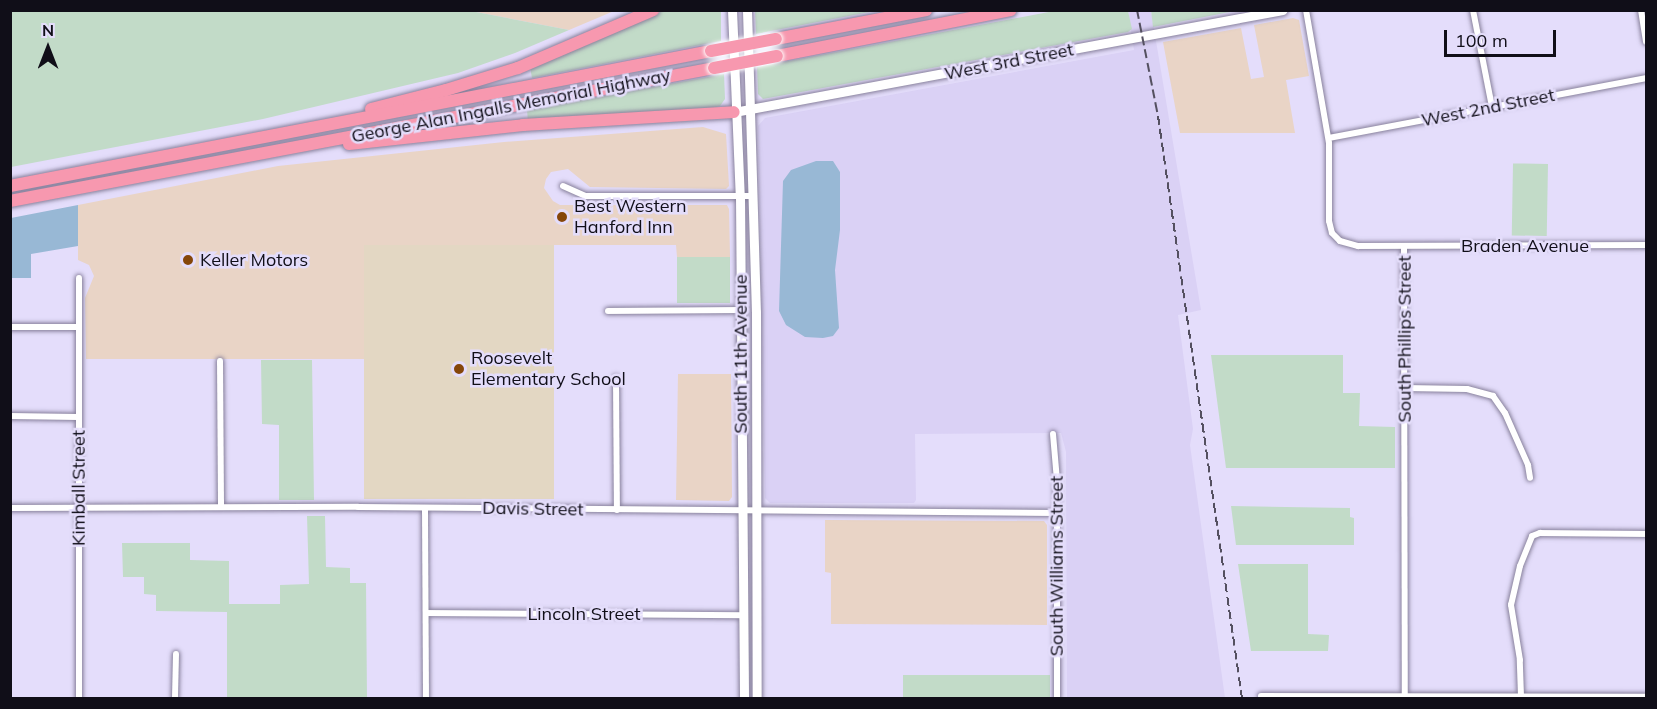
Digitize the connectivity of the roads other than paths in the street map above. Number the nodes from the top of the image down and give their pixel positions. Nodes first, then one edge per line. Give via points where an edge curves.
1 (653, 10) edge
2 (732, 10) edge
3 (747, 10) edge
4 (926, 10) edge
5 (1011, 10) edge
6 (1283, 10) edge
7 (1306, 10) edge
8 (1473, 10) edge
9 (1641, 10) edge
10 (1647, 42) edge
11 (1647, 78) edge
12 (1492, 107) junction
13 (751, 110) junction
14 (734, 112) junction
15 (261, 137) junction
16 (1329, 138) junction
17 (267, 152) junction
18 (10, 186) edge
19 (563, 186) dead end
20 (740, 196) junction
21 (753, 196) junction
22 (10, 201) edge
23 (1647, 245) edge
24 (1404, 246) junction
25 (79, 278) dead end
26 (740, 310) junction
27 (608, 312) dead end
28 (10, 327) edge
29 (78, 327) junction
30 (220, 361) dead end
31 (616, 378) dead end
32 (1405, 388) junction
33 (10, 416) edge
34 (78, 417) junction
35 (1053, 434) dead end
36 (1530, 478) dead end
37 (221, 507) junction
38 (425, 507) junction
39 (10, 508) edge
40 (79, 508) junction
41 (617, 510) junction
42 (741, 510) junction
43 (757, 510) junction
44 (1056, 513) junction
45 (1647, 534) edge
46 (426, 613) junction
47 (742, 615) junction
48 (176, 654) dead end
49 (1261, 696) dead end
50 (1521, 696) junction
51 (1405, 697) edge
52 (1647, 697) edge
53 (79, 699) edge
54 (175, 699) edge
55 (426, 699) edge
56 (744, 699) edge
57 (757, 699) edge
58 (1057, 699) edge

1 - 15 highway via 487,78
2 - 14 main road, South 11th Avenue
3 - 13 main road, South 11th Avenue
4 - 15 highway, George Alan Ingalls Memorial Highway, bridge
5 - 17 highway, George Alan Ingalls Memorial Highway, bridge
6 - 13 main road, West 3rd Street
7 - 16 street, South Phillips Street
8 - 12 street
9 - 10 street
11 - 12 street, West 2nd Street
12 - 16 street, West 2nd Street
13 - 14 main road, West 3rd Street
13 - 21 main road, South 11th Avenue
14 - 17 highway via 534,124
14 - 20 main road, South 11th Avenue
15 - 18 highway, George Alan Ingalls Memorial Highway
16 - 24 street, South Phillips Street via 1329,221 1334,236 1347,244
17 - 22 highway, George Alan Ingalls Memorial Highway
19 - 20 street via 585,195
20 - 21 street
20 - 26 main road, South 11th Avenue
21 - 43 main road, South 11th Avenue
23 - 24 street, Braden Avenue
24 - 32 street, South Phillips Street
25 - 29 street, Kimball Street
26 - 27 street
26 - 42 main road, South 11th Avenue
28 - 29 street
29 - 34 street, Kimball Street
30 - 37 street
31 - 41 street
32 - 36 street via 1467,388 1493,396 1505,413
32 - 51 street, South Phillips Street
33 - 34 street
34 - 40 street, Kimball Street
35 - 44 street, South Williams Street
37 - 38 street, Davis Street
37 - 40 street, Davis Street
38 - 41 street, Davis Street
38 - 46 street
39 - 40 street, Davis Street
40 - 53 street, Kimball Street
41 - 42 street, Davis Street
42 - 43 street, Davis Street
42 - 47 main road, South 11th Avenue
43 - 44 street, Davis Street
43 - 57 main road, South 11th Avenue
44 - 58 street, South Williams Street
45 - 50 street via 1532,536 1511,605
46 - 47 street, Lincoln Street
46 - 55 street
47 - 56 main road, South 11th Avenue
48 - 54 street
49 - 51 street
50 - 51 street
50 - 52 street

